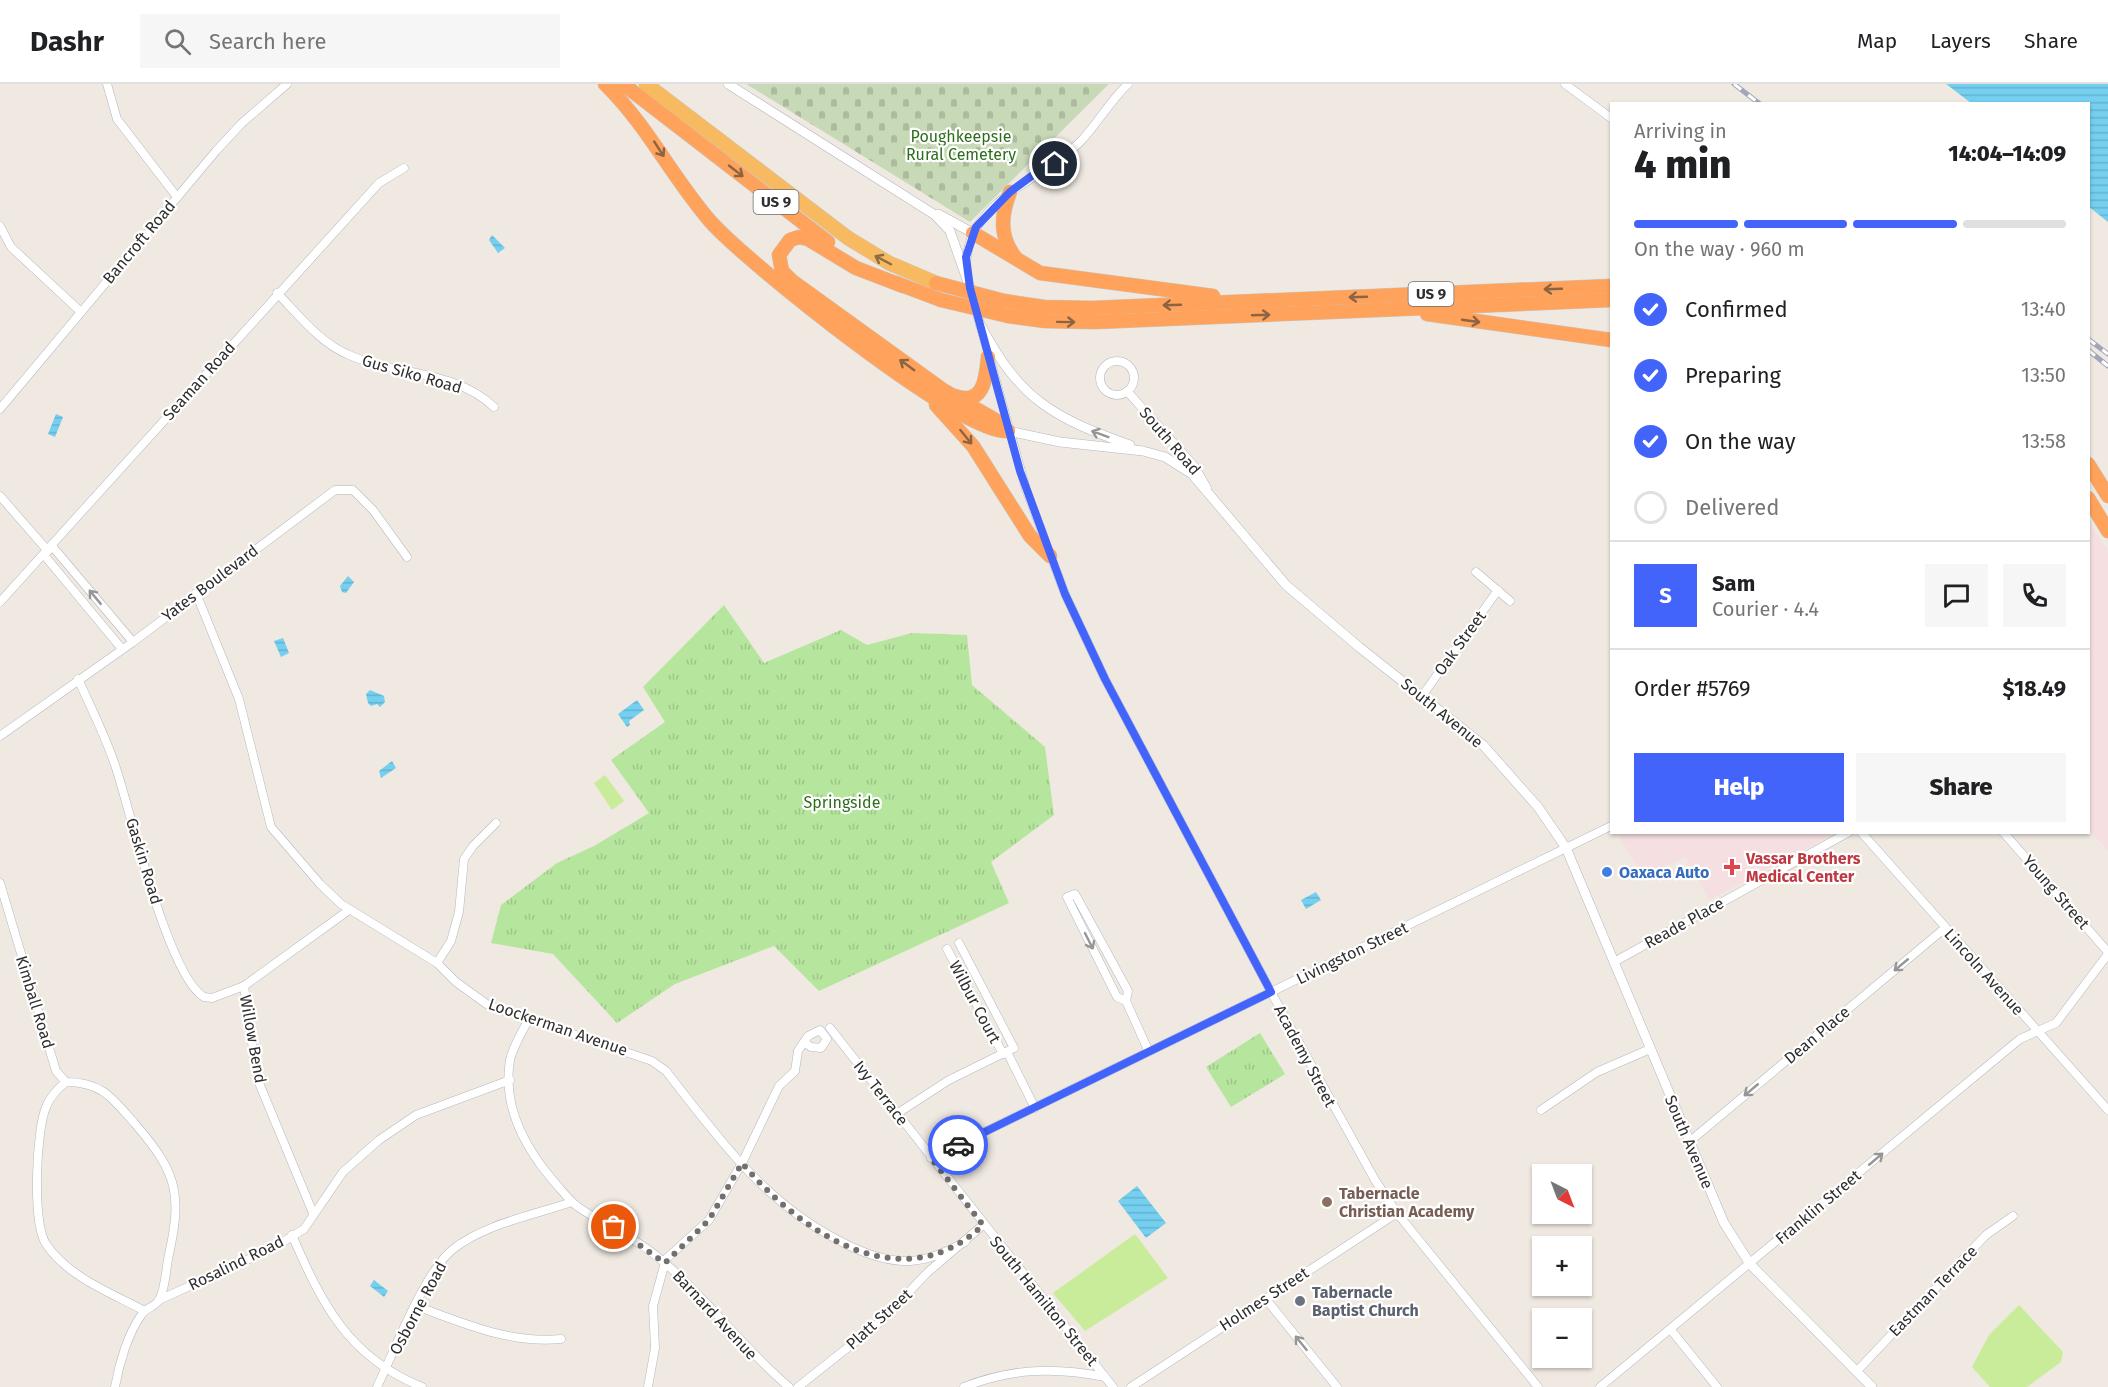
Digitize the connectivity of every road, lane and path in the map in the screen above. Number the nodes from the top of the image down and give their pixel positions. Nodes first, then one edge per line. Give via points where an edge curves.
1 (107, 84) edge
2 (286, 84) edge
3 (605, 84) edge
4 (623, 84) edge
5 (646, 84) edge
6 (728, 84) edge
7 (1128, 84) edge
8 (1565, 84) edge
9 (1610, 117) edge
10 (404, 168) dead end
11 (1010, 192) junction
12 (177, 197) junction
13 (927, 209) junction
14 (0, 226) edge
15 (973, 233) junction
16 (1022, 265) junction
17 (903, 286) junction
18 (1610, 286) edge
19 (970, 288) junction
20 (277, 293) junction
21 (1610, 300) edge
22 (1251, 301) junction
23 (1392, 309) junction
24 (81, 312) junction
25 (980, 324) junction
26 (1610, 340) edge
27 (988, 357) junction
28 (910, 381) junction
29 (943, 390) junction
30 (1127, 391) junction
31 (494, 407) dead end
32 (0, 409) edge
33 (1008, 431) junction
34 (1155, 454) junction
35 (2090, 467) edge
36 (1209, 493) junction
37 (0, 496) edge
38 (2108, 496) edge
39 (2090, 501) edge
40 (2108, 531) edge
41 (48, 551) junction
42 (1050, 556) junction
43 (407, 557) dead end
44 (1476, 572) dead end
45 (1498, 590) junction
46 (196, 593) junction
47 (1510, 601) dead end
48 (0, 602) edge
49 (133, 642) junction
50 (122, 649) junction
51 (78, 680) junction
52 (1422, 696) junction
53 (0, 736) edge
54 (496, 822) dead end
55 (1610, 826) edge
56 (1845, 834) edge
57 (1863, 834) edge
58 (2005, 834) edge
59 (1566, 848) junction
60 (0, 883) edge
61 (349, 910) junction
62 (1946, 928) junction
63 (959, 944) dead end
64 (947, 949) dead end
65 (2108, 953) edge
66 (1614, 962) junction
67 (437, 963) junction
68 (244, 986) junction
69 (1271, 992) junction
70 (1126, 1000) junction
71 (529, 1018) junction
72 (830, 1028) dead end
73 (2038, 1032) junction
74 (804, 1042) dead end
75 (1650, 1049) junction
76 (1008, 1051) junction
77 (1149, 1052) junction
78 (510, 1080) junction
79 (66, 1082) junction
80 (1035, 1108) junction
81 (1541, 1110) dead end
82 (2108, 1110) edge
83 (898, 1113) junction
84 (1689, 1142) junction
85 (931, 1158) junction
86 (742, 1163) junction
87 (572, 1202) junction
88 (313, 1213) junction
89 (1397, 1213) junction
90 (2013, 1216) dead end
91 (983, 1225) junction
92 (292, 1235) junction
93 (965, 1242) junction
94 (665, 1263) junction
95 (1750, 1264) junction
96 (1265, 1298) junction
97 (159, 1300) junction
98 (416, 1306) junction
99 (144, 1311) junction
100 (1671, 1330) junction
101 (561, 1339) dead end
102 (386, 1370) junction
103 (1857, 1371) junction
104 (1105, 1377) junction
105 (116, 1387) edge
106 (378, 1387) edge
107 (422, 1387) edge
108 (648, 1387) edge
109 (789, 1387) edge
110 (798, 1387) edge
111 (964, 1387) edge
112 (1113, 1387) edge
113 (1131, 1387) edge
114 (1337, 1387) edge
115 (1538, 1387) edge
116 (1600, 1387) edge
117 (1717, 1387) edge
118 (1872, 1387) edge

1 - 12 street via 117,119
2 - 12 street, Bancroft Road via 242,123
3 -> 28 highway via 634,115 694,202 732,245
4 -> 17 highway, US 9 via 832,244
22 -> 5 highway, US 9, bridge via 1044,307 936,284 889,263 848,238
6 - 13 street
7 - 11 street via 1100,113 1082,140 1055,164
8 - 9 street
10 - 20 street, Seaman Road via 378,183
11 - 15 street
11 - 16 highway via 1003,213 1003,230 1008,247
12 - 24 street, Bancroft Road
13 - 15 street
13 - 19 street via 950,231
14 - 24 street via 11,247
15 - 16 highway
15 - 19 street via 966,257
16 - 22 highway via 1046,275
17 -> 23 highway, US 9, bridge via 941,300 1045,321
29 -> 17 highway via 789,279 780,267 779,255 790,240 804,238 855,268
18 -> 22 highway, US 9
19 - 25 street
20 - 31 street, Gus Siko Road via 321,338 345,354 457,383
20 - 41 street, Seaman Road
21 - 23 highway, US 9
23 -> 26 highway
24 - 32 street, Bancroft Road
25 - 27 street
34 -> 25 street via 1072,424 1046,409 1011,375
27 - 29 highway via 984,386 975,396 960,398
27 - 33 street
28 - 33 highway via 974,421 996,431
28 -> 42 highway via 967,437 1030,536
29 - 33 highway
30 - 30 street, South Road via 1133,381 1130,367 1118,361 1106,365 1100,376 1104,389 1115,394
30 - 36 street, South Road via 1195,467
33 - 34 street, South Avenue
33 - 42 street, Academy Street
34 - 36 street, South Avenue via 1184,468
35 - 38 highway
36 - 52 street, South Avenue via 1286,585
37 - 41 street
39 - 40 highway
41 - 48 street, Seaman Road
49 -> 41 street
41 - 50 street
42 - 69 street, Academy Street via 1105,679
43 - 46 street, Yates Boulevard via 362,499 344,488 318,501
44 - 45 street
45 - 47 street
45 - 52 street, Oak Street
46 - 49 street, Yates Boulevard
46 - 61 street, Loockerman Avenue via 239,699 271,827 320,884
49 - 50 street, Yates Boulevard
50 - 51 street, Yates Boulevard
51 - 53 street, Yates Boulevard
51 - 68 street, Gaskin Road via 109,749 160,916 186,979 204,997 212,998
52 - 59 street, South Avenue via 1483,745 1538,807
54 - 67 street via 464,859 462,898 451,941
55 - 59 street, Livingston Street
56 - 66 street, Reade Place
57 - 62 street, Lincoln Avenue
58 - 65 street, Young Street
59 - 66 street, South Avenue
59 - 69 street, Livingston Street
60 - 79 street, Kimball Road via 56,1071
61 - 67 street, Loockerman Avenue
61 - 68 street, Willow Bend
62 - 73 street, Lincoln Avenue
62 -> 84 street, Dean Place
63 - 76 street, Wilbur Court
64 - 76 street, Wilbur Court
65 - 73 street, Franklin Street via 2056,1023
66 - 75 street, South Avenue
67 - 71 street, Loockerman Avenue via 481,1001
68 - 88 street, Willow Bend via 257,1078
69 - 77 street, Livingston Street
69 - 89 street, Academy Street via 1354,1146
70 -> 70 street via 1128,991 1075,894 1067,897 1117,997
70 - 77 street
71 - 78 street, Barnard Avenue via 510,1059
71 - 86 street, Loockerman Avenue via 652,1061 666,1071
72 - 83 street, Ivy Terrace
73 - 82 street, Lincoln Avenue
95 -> 73 street, Franklin Street via 2020,1039
74 - 86 street via 798,1051 795,1071 779,1086
75 - 81 street via 1597,1072
75 - 84 street, South Avenue
76 - 80 street, Wilbur Court
76 - 83 street via 949,1080
77 - 80 street, Livingston Street
78 - 87 street, Barnard Avenue via 512,1106 521,1136
78 - 88 street, Rosalind Road via 416,1114 349,1166
79 - 97 street via 102,1089 167,1165 176,1193 176,1214
79 - 99 street via 46,1107 41,1124 37,1156 42,1238 63,1263 82,1277
80 - 85 street, Livingston Street
83 - 85 street, Ivy Terrace
84 - 95 street, South Avenue via 1724,1223
85 - 91 street, South Hamilton Street
86 - 93 street, Loockerman Avenue via 788,1210 816,1229 871,1255 911,1261 936,1256
86 - 94 street via 709,1220
87 - 94 street, Barnard Avenue via 632,1237
87 - 98 street, Osborne Road via 485,1232 454,1248 442,1259
88 - 92 street, Rosalind Road via 304,1229
89 - 96 street, Holmes Street
89 - 115 street, Academy Street
90 - 103 street, Eastman Terrace via 1986,1235
91 - 93 street, Platt Street
91 - 104 street, South Hamilton Street
92 - 97 street, Rosalind Road via 273,1248
92 - 102 street via 326,1305 368,1357
93 - 110 street, Platt Street via 928,1272 880,1322
94 - 108 street via 653,1306 655,1348
94 - 109 street, Barnard Avenue via 756,1359
95 - 100 street, Franklin Street
95 - 103 street, South Avenue
96 - 113 street, Holmes Street
114 -> 96 street
97 - 99 street, Rosalind Road
98 - 101 street via 491,1333 536,1341
98 - 102 street, Osborne Road
99 - 105 street via 130,1340
100 - 116 street, Franklin Street
100 - 117 street
102 - 106 street, Osborne Road
102 - 107 street
103 - 118 street, South Avenue
104 - 111 street via 1057,1369 1024,1370
104 - 112 street, South Hamilton Street

